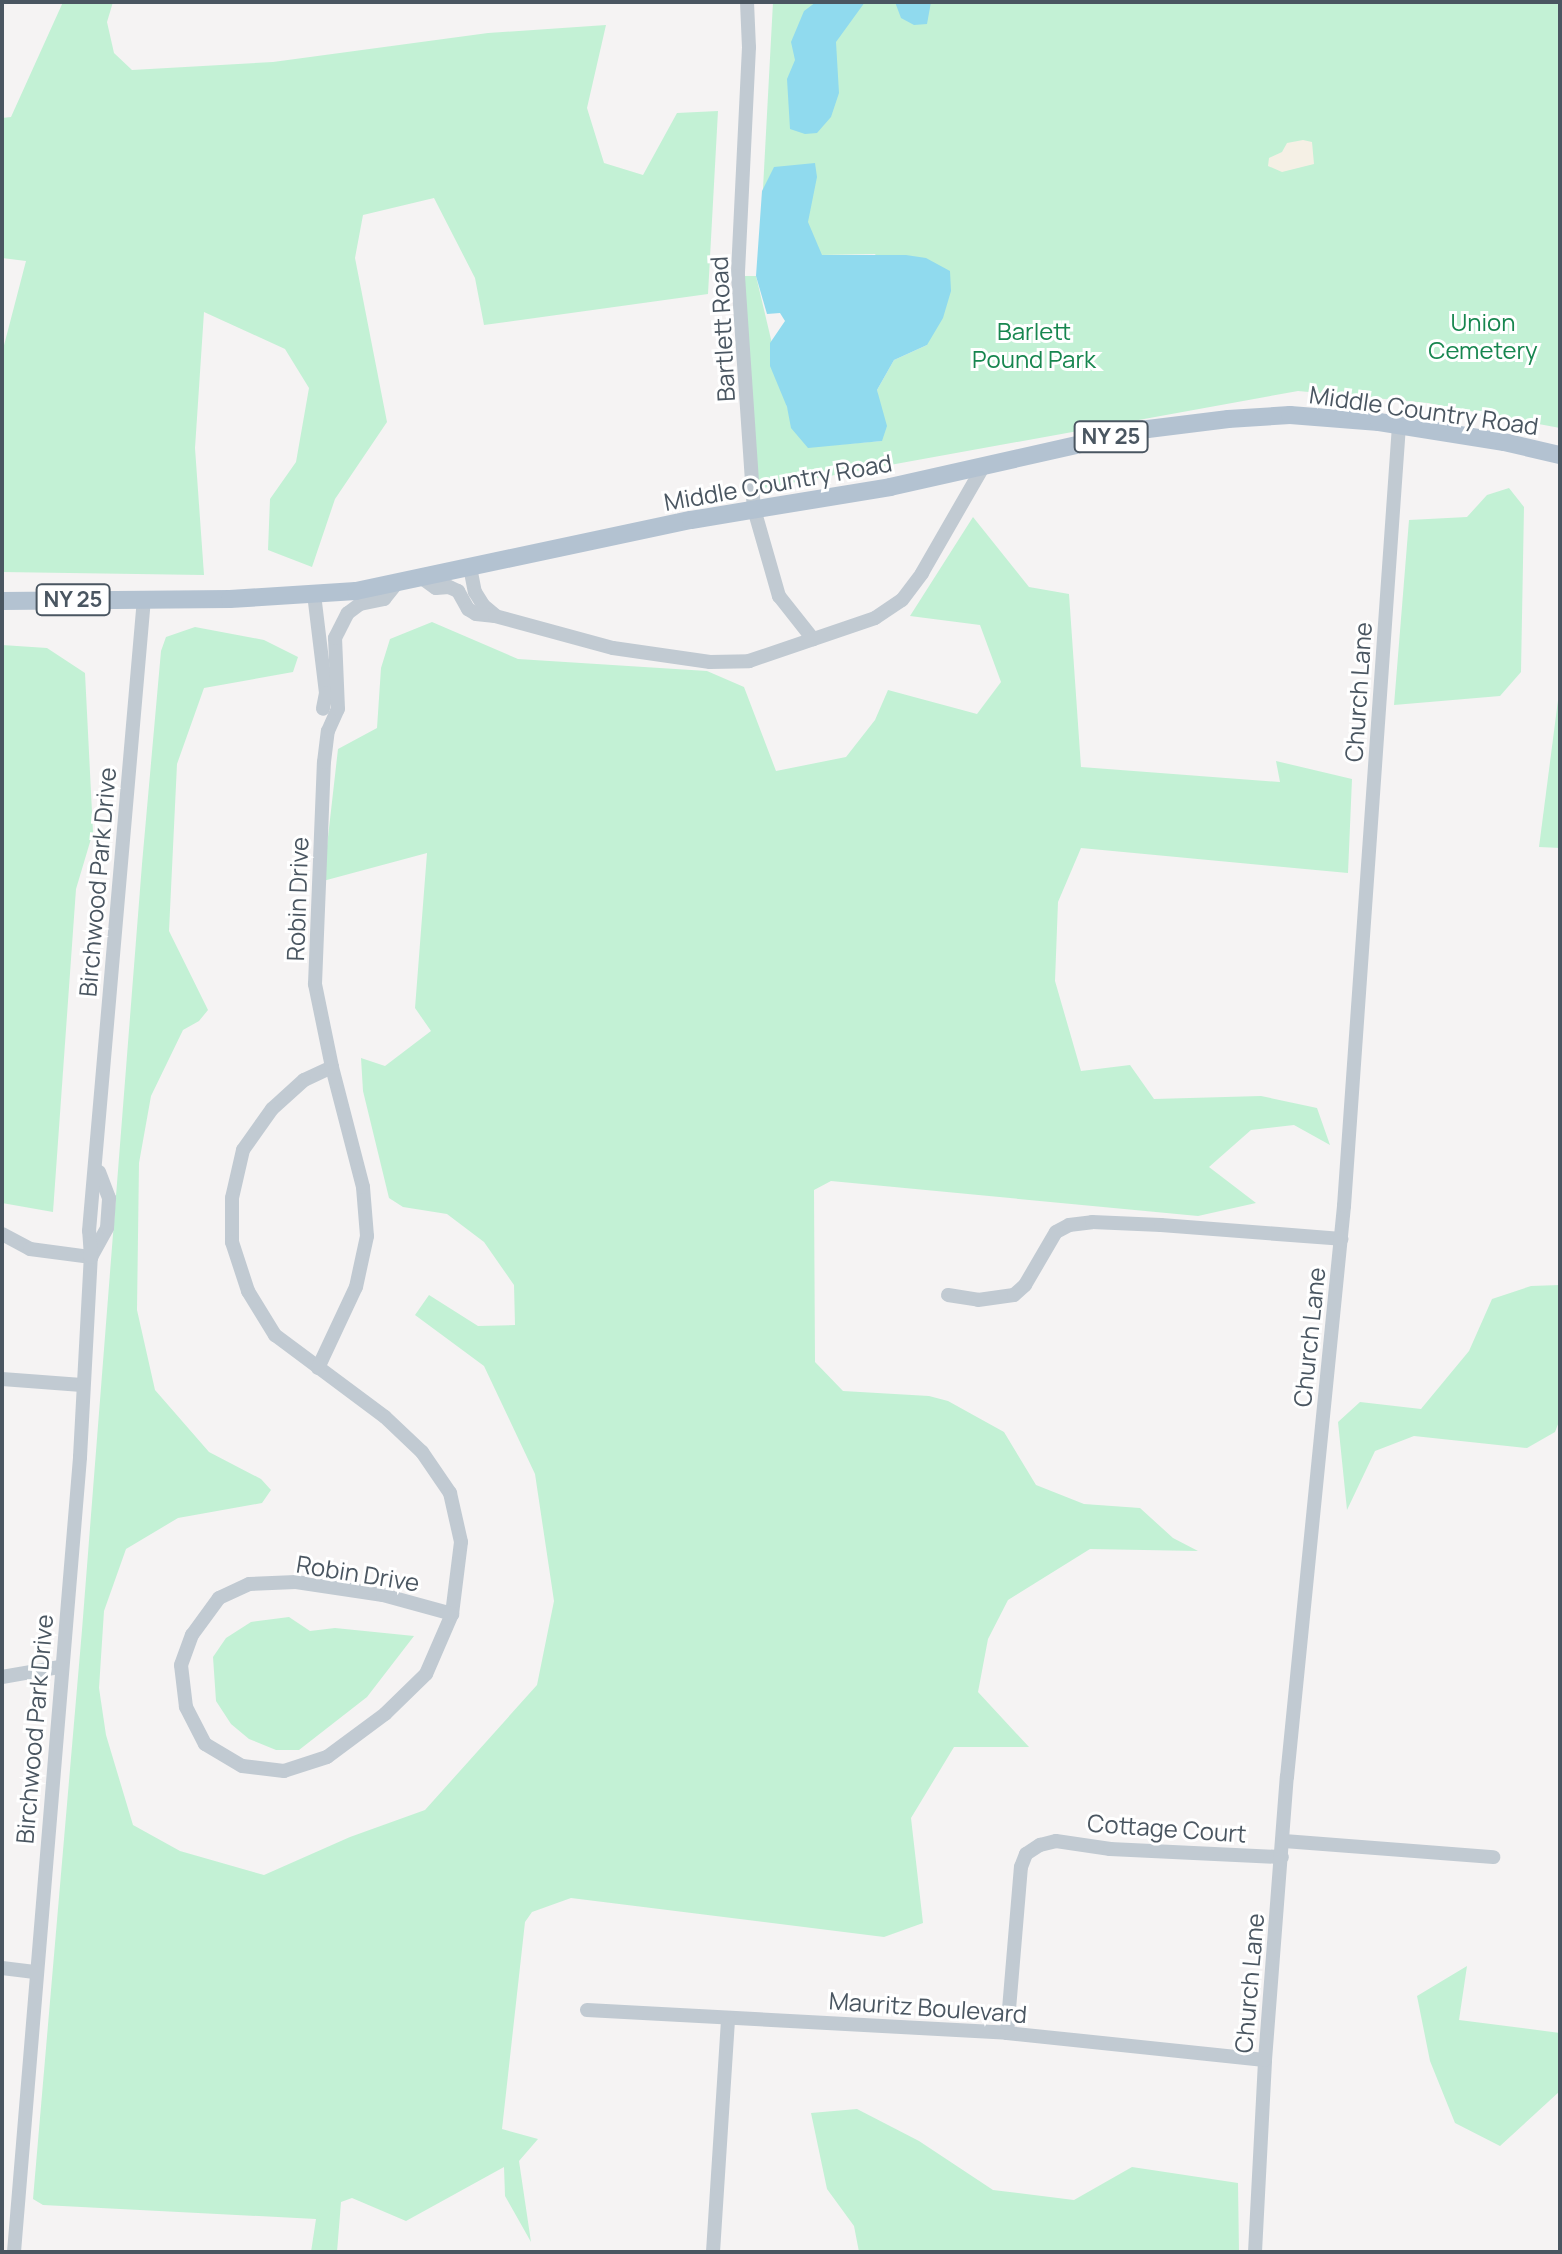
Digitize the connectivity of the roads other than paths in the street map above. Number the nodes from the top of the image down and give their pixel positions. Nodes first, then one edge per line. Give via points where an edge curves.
1 (747, 2) edge
2 (1399, 426) junction
3 (1560, 455) edge
4 (984, 465) junction
5 (754, 509) junction
6 (470, 567) junction
7 (422, 578) junction
8 (397, 583) junction
9 (314, 594) junction
10 (144, 599) junction
11 (2, 601) edge
12 (495, 616) junction
13 (813, 639) junction
14 (328, 731) junction
15 (332, 1067) junction
16 (97, 1168) junction
17 (2, 1234) edge
18 (1341, 1239) junction
19 (91, 1257) junction
20 (948, 1295) dead end
21 (318, 1368) junction
22 (2, 1379) edge
23 (82, 1385) junction
24 (452, 1614) junction
25 (60, 1667) junction
26 (2, 1677) edge
27 (1284, 1841) junction
28 (1282, 1857) junction
29 (1493, 1857) dead end
30 (2, 1968) edge
31 (37, 1972) junction
32 (587, 2010) dead end
33 (728, 2018) junction
34 (1007, 2033) junction
35 (1265, 2060) junction
36 (14, 2252) edge
37 (713, 2252) edge
38 (1255, 2252) edge

1 - 5 street, Bartlett Road via 738,276
2 - 3 main road, Middle Country Road / NY 25
2 - 4 main road, Middle Country Road / NY 25 via 1290,415 1228,419 1148,429
2 - 18 street, Church Lane
4 - 5 main road, Middle Country Road / NY 25 via 857,494
4 - 13 street via 902,600 875,618
5 - 6 main road, Middle Country Road / NY 25
5 - 13 street, Bartlett Road via 779,596
6 - 7 main road, Middle Country Road / NY 25
6 - 12 street via 475,592
7 - 8 main road, Middle Country Road / NY 25
7 - 12 street via 436,588 458,591 476,614
8 - 9 main road, Middle Country Road / NY 25
8 - 14 street, Robin Drive via 384,599 360,604 339,624 338,709
9 - 10 main road, Middle Country Road / NY 25
9 - 14 street, Robin Drive via 317,674
10 - 11 main road, Middle Country Road / NY 25
10 - 16 street, Birchwood Park Drive
12 - 13 street via 613,648 710,662 749,661
14 - 15 street, Robin Drive via 315,984
15 - 21 street, Robin Drive via 363,1187 367,1236 356,1287
15 - 21 street, Robin Drive via 304,1080 272,1109 243,1150 232,1198 232,1242 248,1291 275,1335
16 - 19 street, Birchwood Park Drive via 83,1217
16 - 19 street, Birchwood Park Drive via 109,1198 107,1228
17 - 19 street via 30,1249
18 - 20 street via 1161,1225 1069,1225 1056,1232 1014,1295 978,1300
18 - 27 street, Church Lane
19 - 23 street, Birchwood Park Drive
21 - 24 street, Robin Drive via 422,1452 450,1493 461,1542
22 - 23 street
23 - 25 street, Birchwood Park Drive
24 - 24 street, Robin Drive via 383,1595 296,1582 249,1584 219,1598 192,1635 181,1665 186,1707 205,1744 242,1766 284,1771 327,1757 385,1714 426,1674
25 - 26 street
25 - 31 street, Birchwood Park Drive
27 - 28 street, Church Lane
27 - 29 street
28 - 34 street, Cottage Court via 1049,1843 1026,1854
28 - 35 street, Church Lane
30 - 31 street
31 - 36 street, Birchwood Park Drive
32 - 33 street, Mauritz Boulevard
33 - 34 street, Mauritz Boulevard
33 - 37 street
34 - 35 street, Mauritz Boulevard
35 - 38 street, Church Lane

